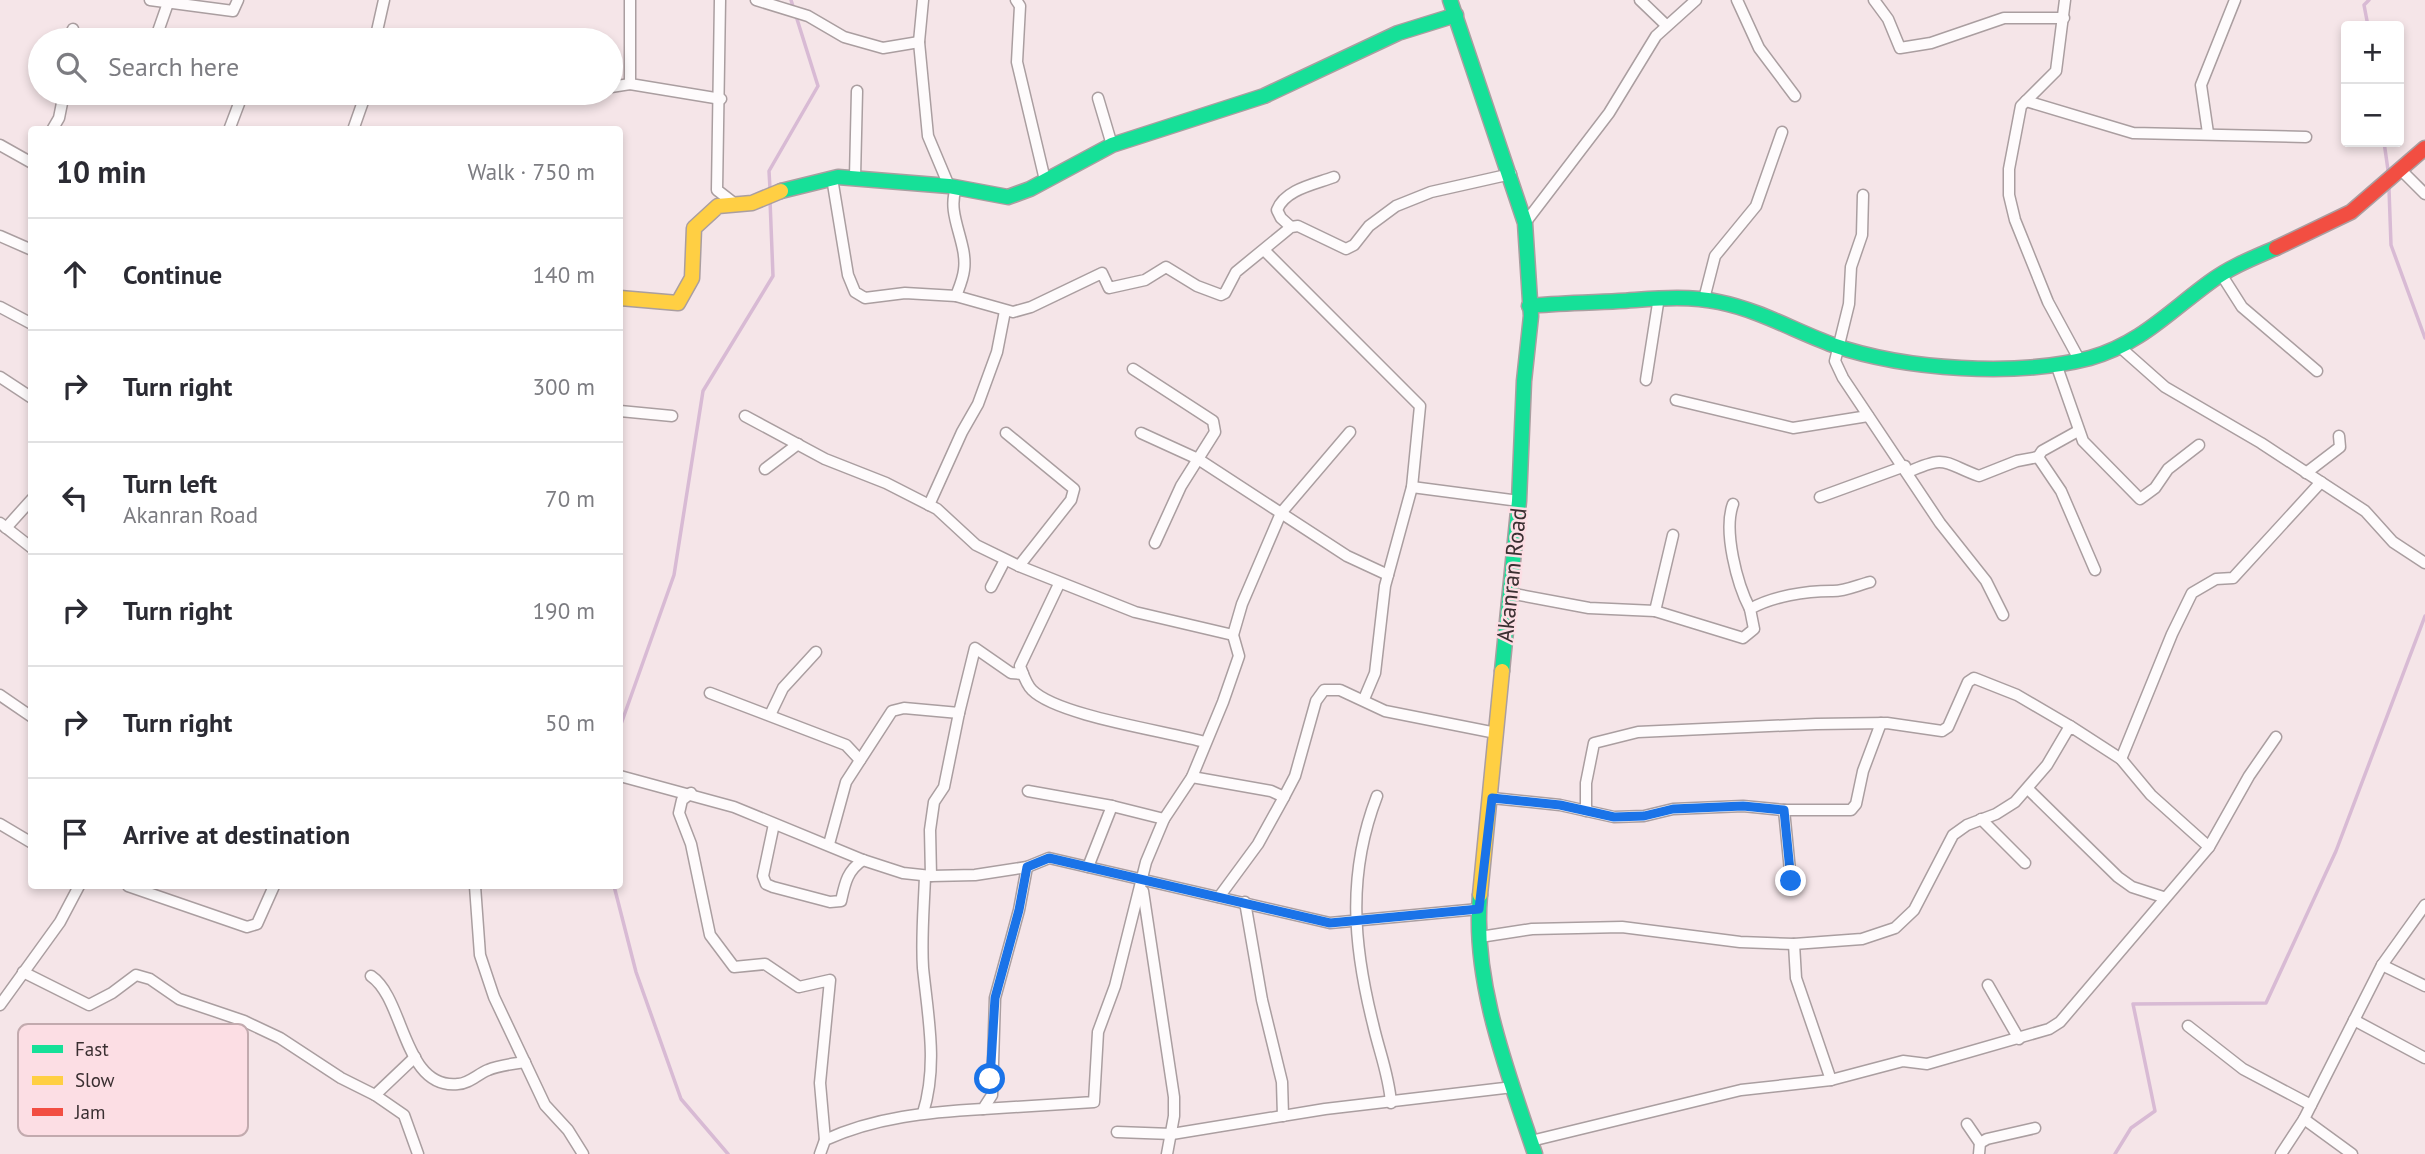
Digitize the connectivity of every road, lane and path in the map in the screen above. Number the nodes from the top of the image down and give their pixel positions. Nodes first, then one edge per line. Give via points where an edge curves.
1 (150, 0) edge
2 (238, 0) edge
3 (384, 0) edge
4 (630, 0) edge
5 (720, 0) edge
6 (757, 0) edge
7 (923, 0) edge
8 (1016, 0) edge
9 (1450, 0) edge
10 (1640, 0) edge
11 (1696, 0) edge
12 (1737, 0) edge
13 (1874, 0) edge
14 (2065, 0) edge
15 (2235, 0) edge
16 (168, 3) junction
17 (1456, 15) junction
18 (2064, 18) junction
19 (1666, 25) junction
20 (159, 28) edge
21 (378, 28) edge
22 (919, 42) junction
23 (630, 85) junction
24 (623, 86) edge
25 (857, 90) dead end
26 (1795, 96) dead end
27 (721, 99) junction
28 (1098, 99) dead end
29 (2025, 101) junction
30 (60, 105) edge
31 (238, 105) edge
32 (362, 105) edge
33 (53, 126) edge
34 (231, 126) edge
35 (354, 126) edge
36 (1782, 132) dead end
37 (2208, 133) junction
38 (2306, 137) dead end
39 (0, 145) edge
40 (1112, 145) junction
41 (2425, 148) edge
42 (28, 161) edge
43 (1511, 174) junction
44 (2394, 176) junction
45 (855, 177) junction
46 (1334, 177) dead end
47 (832, 178) junction
48 (1045, 180) junction
49 (952, 188) junction
50 (2425, 194) edge
51 (1863, 195) dead end
52 (735, 204) junction
53 (1525, 223) junction
54 (1291, 228) junction
55 (0, 236) edge
56 (28, 248) edge
57 (1264, 250) junction
58 (2221, 274) junction
59 (956, 296) junction
60 (1659, 296) junction
61 (623, 298) edge
62 (1704, 299) junction
63 (1529, 306) junction
64 (0, 307) edge
65 (1005, 311) junction
66 (28, 322) edge
67 (1838, 346) junction
68 (2121, 348) junction
69 (2080, 361) junction
70 (2056, 364) junction
71 (1133, 369) dead end
72 (2317, 370) dead end
73 (0, 377) edge
74 (1646, 380) dead end
75 (28, 395) edge
76 (1676, 400) dead end
77 (623, 411) edge
78 (1868, 415) junction
79 (672, 416) dead end
80 (745, 416) dead end
81 (2078, 431) junction
82 (1350, 432) dead end
83 (1006, 433) dead end
84 (1141, 433) dead end
85 (2339, 436) dead end
86 (798, 444) junction
87 (2199, 444) dead end
88 (2038, 457) junction
89 (1198, 459) junction
90 (765, 469) dead end
91 (1906, 469) junction
92 (2306, 473) junction
93 (2320, 482) junction
94 (1412, 486) junction
95 (1821, 497) dead end
96 (1519, 501) junction
97 (28, 503) edge
98 (1733, 504) dead end
99 (929, 505) junction
100 (1281, 513) junction
101 (3, 525) edge
102 (1673, 535) dead end
103 (1155, 543) dead end
104 (28, 545) edge
105 (1005, 560) junction
106 (2425, 563) edge
107 (1019, 566) junction
108 (2095, 570) dead end
109 (1388, 575) junction
110 (1870, 582) dead end
111 (1059, 584) junction
112 (991, 587) dead end
113 (1509, 593) junction
114 (1750, 609) junction
115 (1654, 611) junction
116 (2003, 615) dead end
117 (1233, 635) junction
118 (816, 652) dead end
119 (1023, 674) junction
120 (710, 693) dead end
121 (0, 695) edge
122 (1364, 699) junction
123 (959, 713) junction
124 (28, 714) edge
125 (770, 715) junction
126 (1881, 723) junction
127 (2070, 726) junction
128 (1496, 733) junction
129 (2276, 737) dead end
130 (1205, 742) junction
131 (860, 760) junction
132 (2121, 760) junction
133 (623, 777) edge
134 (1192, 777) junction
135 (2028, 789) junction
136 (1028, 791) dead end
137 (691, 793) junction
138 (1377, 796) dead end
139 (1283, 797) junction
140 (1492, 798) junction
141 (1112, 806) junction
142 (1784, 810) junction
143 (1586, 811) junction
144 (1164, 819) junction
145 (1981, 819) junction
146 (0, 824) edge
147 (774, 824) junction
148 (28, 841) edge
149 (829, 844) junction
150 (2209, 847) junction
151 (863, 860) junction
152 (2025, 863) dead end
153 (1027, 867) junction
154 (1088, 867) junction
155 (928, 876) junction
156 (1142, 881) junction
157 (1791, 881) dead end
158 (77, 889) edge
159 (137, 889) edge
160 (273, 889) edge
161 (475, 889) edge
162 (2164, 897) junction
163 (1219, 898) junction
164 (1245, 902) junction
165 (2425, 905) edge
166 (1479, 909) junction
167 (1354, 923) junction
168 (1479, 937) junction
169 (1794, 944) junction
170 (2382, 965) junction
171 (23, 972) junction
172 (371, 976) dead end
173 (1988, 985) dead end
174 (2425, 986) edge
175 (0, 1005) edge
176 (2354, 1020) junction
177 (2188, 1026) dead end
178 (2019, 1039) junction
179 (415, 1057) junction
180 (2425, 1058) edge
181 (525, 1062) junction
182 (1831, 1080) junction
183 (1513, 1087) junction
184 (375, 1095) junction
185 (1391, 1103) junction
186 (2311, 1105) junction
187 (983, 1109) junction
188 (923, 1113) junction
189 (1283, 1116) junction
190 (2304, 1119) junction
191 (1968, 1124) dead end
192 (2035, 1128) dead end
193 (1117, 1132) dead end
194 (1172, 1134) junction
195 (825, 1140) junction
196 (1533, 1148) edge
197 (1979, 1148) edge
198 (418, 1154) edge
199 (583, 1154) edge
200 (820, 1154) edge
201 (1167, 1154) edge
202 (2281, 1154) edge
203 (2352, 1154) edge

1 - 16 street
2 - 16 street via 233,11
3 - 21 street
4 - 23 street
5 - 27 street
6 - 22 street via 808,16 844,37 883,48
7 - 22 street
8 - 48 street via 1020,6 1017,62
9 - 17 street, Akanran Road
10 - 19 street
11 - 19 street
12 - 26 street via 1759,48
13 - 18 street via 1888,19 1899,48 1931,43 2004,18
14 - 18 street
15 - 37 street via 2202,85
16 - 20 street
17 - 40 street via 1398,33 1252,101
17 - 43 street, Akanran Road
18 - 29 street via 2056,71
19 - 53 street via 1609,113
22 - 49 street via 928,136
23 - 24 street
23 - 27 street
25 - 45 street
27 - 52 street via 717,190
28 - 40 street
29 - 37 street via 2133,133
29 - 69 street via 2013,145 2009,195 2048,302
30 - 33 street
31 - 34 street
32 - 35 street
36 - 62 street via 1755,206 1715,256
37 - 38 street
39 - 42 street
40 - 48 street
41 - 44 street
43 - 53 street, Akanran Road
43 - 54 street via 1431,192 1396,206 1346,249 1298,226
44 - 50 street
44 - 58 street via 2342,218
45 - 47 street
45 - 49 street
46 - 54 street via 1299,189 1280,203 1277,210
47 - 52 street
47 - 59 street via 855,292 865,298 905,293
48 - 49 street via 1008,197
49 - 59 street via 964,269
51 - 67 street via 1862,235 1851,267 1849,304
52 - 61 street via 718,206 694,229 694,280 678,303
53 - 63 street, Akanran Road
54 - 57 street
55 - 56 street
57 - 65 street via 1236,272 1220,295 1166,267 1145,280 1109,288 1102,273 1031,307
57 - 94 street via 1420,406
58 - 68 street
58 - 72 street via 2242,307
59 - 65 street
60 - 62 street
60 - 63 street
60 - 74 street
62 - 67 street via 1766,316
63 - 96 street, Akanran Road
64 - 66 street
65 - 99 street via 997,352 978,404
67 - 70 street via 1970,369
67 - 78 street via 1835,361
68 - 69 street
68 - 92 street via 2165,387
69 - 70 street
70 - 81 street
71 - 89 street via 1213,422 1215,432
73 - 75 street
76 - 78 street via 1793,428
77 - 79 street
78 - 91 street
80 - 86 street
81 - 87 street via 2140,499
81 - 88 street
82 - 100 street
83 - 107 street via 1074,489 1071,500
84 - 89 street
85 - 92 street via 2340,447
86 - 90 street
86 - 99 street
88 - 91 street via 1979,476 1944,460
88 - 108 street via 2061,491
89 - 100 street
89 - 103 street
91 - 95 street
91 - 116 street via 1940,523 1986,581
92 - 93 street
93 - 106 street via 2365,511 2400,548
93 - 132 street via 2233,578 2216,579 2192,593
94 - 96 street
94 - 109 street
96 - 113 street, Akanran Road
97 - 101 street
98 - 114 street via 1726,523
99 - 105 street via 976,545
100 - 109 street via 1362,565
100 - 117 street
101 - 104 street
102 - 115 street
105 - 107 street
105 - 112 street
107 - 111 street
109 - 122 street via 1375,673
110 - 114 street via 1831,592 1796,594
111 - 117 street via 1135,612
111 - 119 street via 1020,666
113 - 115 street via 1589,608
113 - 128 street, Akanran Road
114 - 115 street via 1754,629 1743,638
117 - 130 street via 1239,656
118 - 125 street via 783,688
119 - 123 street via 1011,673 975,648
119 - 130 street via 1029,688 1061,706
120 - 125 street
121 - 124 street
122 - 128 street via 1385,711
122 - 139 street via 1340,690 1324,691 1316,701 1296,776
123 - 131 street via 892,711
123 - 155 street via 944,786 934,802
125 - 131 street via 846,745
126 - 127 street via 1945,730 1968,682 1975,678 2017,695
126 - 142 street via 1851,810
126 - 143 street via 1639,732 1594,743
127 - 132 street
127 - 135 street
128 - 140 street, Akanran Road
129 - 150 street
130 - 134 street
131 - 149 street via 846,782
132 - 150 street via 2151,795
133 - 137 street
134 - 139 street
134 - 144 street
135 - 145 street via 1996,814
135 - 162 street via 2118,877 2132,887
136 - 141 street
137 - 147 street
137 - 195 street via 682,800 679,814 691,844 710,935 721,953 734,967 765,964 799,987 830,980 820,1083
138 - 167 street via 1365,829
139 - 163 street via 1258,844
140 - 143 street
140 - 166 street, Akanran Road
141 - 144 street
141 - 154 street
142 - 143 street via 1743,806 1614,817
142 - 157 street
144 - 156 street
145 - 152 street
145 - 169 street via 1954,835 1914,910 1895,928 1862,939
146 - 148 street
147 - 149 street
147 - 151 street via 763,876 773,887 841,901 845,879
149 - 151 street
150 - 162 street
151 - 155 street
153 - 154 street via 1049,858
153 - 155 street
153 - 187 street via 995,998 992,1095
154 - 156 street
155 - 188 street via 923,967 932,1037 929,1093
156 - 163 street
156 - 187 street via 1098,1032 1094,1102
156 - 194 street via 1172,1088
158 - 171 street via 60,922
159 - 160 street via 247,927 257,924
161 - 181 street via 480,955
162 - 178 street via 2060,1022
163 - 164 street
164 - 167 street via 1330,923
164 - 189 street via 1282,1082
165 - 170 street
166 - 167 street
166 - 168 street, Akanran Road
167 - 185 street via 1359,970 1389,1077
168 - 169 street via 1532,929 1622,927
168 - 183 street, Akanran Road via 1489,1003
169 - 182 street via 1796,978
170 - 174 street
170 - 176 street
171 - 175 street
171 - 184 street via 89,1005 136,975 149,979 179,999 280,1038
172 - 179 street via 389,994
173 - 178 street
176 - 180 street
176 - 186 street
177 - 186 street via 2243,1069
178 - 182 street via 1927,1065 1903,1061
179 - 181 street via 426,1073 442,1083 460,1085 488,1069
179 - 184 street
181 - 199 street via 545,1105
182 - 196 street via 1741,1090
183 - 185 street
183 - 196 street, Akanran Road
184 - 198 street via 404,1115
185 - 189 street
186 - 190 street
187 - 188 street
188 - 195 street via 853,1127
189 - 194 street
190 - 202 street
190 - 203 street
191 - 197 street
192 - 197 street
193 - 194 street
194 - 201 street
195 - 200 street

